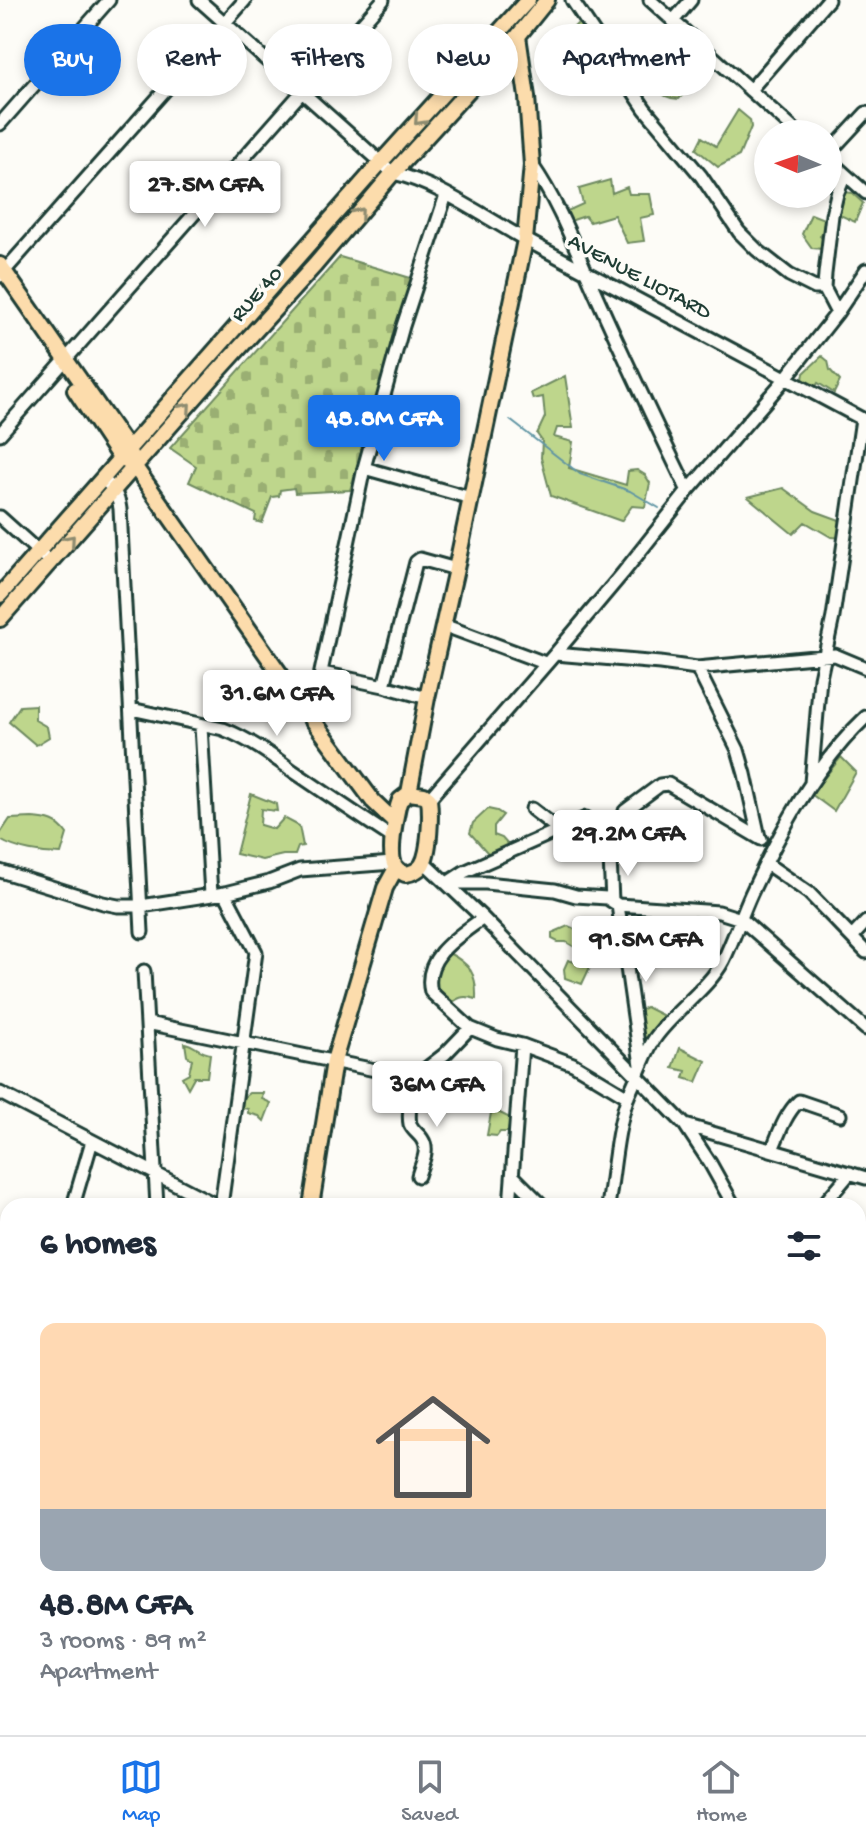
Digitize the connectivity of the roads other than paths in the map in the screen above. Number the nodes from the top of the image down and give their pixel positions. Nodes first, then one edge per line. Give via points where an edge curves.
1 (109, 0) edge
2 (199, 0) edge
3 (245, 0) edge
4 (383, 0) edge
5 (528, 0) edge
6 (547, 0) edge
7 (572, 0) edge
8 (650, 0) edge
9 (691, 0) edge
10 (828, 0) edge
11 (673, 21) junction
12 (225, 23) junction
13 (362, 24) edge
14 (518, 36) joint
15 (263, 57) edge
16 (750, 90) junction
17 (298, 96) edge
18 (308, 96) edge
19 (463, 96) edge
20 (866, 113) edge
21 (783, 120) edge
22 (0, 124) edge
23 (842, 141) edge
24 (381, 162) junction
25 (532, 165) junction
26 (842, 172) edge
27 (393, 173) junction
28 (845, 175) junction
29 (866, 193) edge
30 (446, 195) junction
31 (525, 240) junction
32 (866, 270) edge
33 (585, 271) junction
34 (1, 273) edge
35 (824, 288) junction
36 (837, 313) junction
37 (63, 364) junction
38 (785, 379) junction
39 (864, 420) edge
40 (0, 434) edge
41 (124, 453) junction
42 (135, 467) junction
43 (364, 468) junction
44 (102, 478) junction
45 (114, 490) junction
46 (688, 491) junction
47 (471, 498) junction
48 (0, 517) edge
49 (38, 551) junction
50 (50, 562) junction
51 (456, 569) junction
52 (0, 595) edge
53 (0, 619) edge
54 (443, 625) junction
55 (824, 657) junction
56 (550, 659) junction
57 (697, 668) junction
58 (866, 668) edge
59 (322, 673) junction
60 (384, 686) junction
61 (427, 698) junction
62 (304, 708) junction
63 (131, 709) junction
64 (866, 717) edge
65 (201, 726) junction
66 (811, 783) junction
67 (409, 793) junction
68 (429, 799) junction
69 (532, 809) dead end
70 (625, 811) dead end
71 (586, 818) dead end
72 (394, 830) junction
73 (559, 830) junction
74 (759, 837) junction
75 (773, 847) junction
76 (610, 858) dead end
77 (424, 862) junction
78 (767, 864) junction
79 (394, 866) junction
80 (0, 871) edge
81 (446, 883) junction
82 (225, 893) junction
83 (211, 895) junction
84 (615, 903) junction
85 (141, 906) junction
86 (483, 918) junction
87 (741, 919) junction
88 (866, 922) edge
89 (142, 932) dead end
90 (852, 937) junction
91 (866, 952) edge
92 (144, 971) dead end
93 (147, 1023) junction
94 (470, 1028) junction
95 (866, 1029) edge
96 (243, 1043) junction
97 (522, 1045) junction
98 (334, 1061) junction
99 (639, 1071) junction
100 (414, 1078) junction
101 (0, 1093) edge
102 (628, 1097) junction
103 (840, 1115) dead end
104 (685, 1125) junction
105 (92, 1141) junction
106 (772, 1150) junction
107 (850, 1173) junction
108 (156, 1174) junction
109 (418, 1176) dead end
110 (513, 1176) junction
111 (866, 1178) edge
112 (75, 1198) edge
113 (157, 1198) edge
114 (204, 1198) edge
115 (221, 1198) edge
116 (312, 1198) edge
117 (511, 1198) edge
118 (535, 1198) edge
119 (609, 1198) edge
120 (730, 1198) edge
121 (829, 1198) edge

1 - 22 street
2 - 12 street
3 - 12 street
4 - 13 street
5 -> 24 main road, RUE 40
6 - 14 main road, RUE 40
7 - 35 street via 645,109 739,232 789,275
8 - 11 street
9 - 11 street
10 - 16 street
11 - 16 street
12 - 15 street
12 - 34 street
14 - 25 main road
16 - 21 street
17 - 37 street
18 - 24 street
19 - 27 main road, RUE 40
20 - 23 street
24 - 27 street
24 - 41 main road, RUE 40
25 - 31 main road
25 - 33 street
26 - 28 street
27 - 30 street, AVENUE LIOTARD
42 -> 27 main road, RUE 40
28 - 29 street
28 - 35 street via 832,215
30 - 31 street, AVENUE LIOTARD
30 - 43 street
31 - 33 street, AVENUE LIOTARD
31 - 47 main road
32 - 36 street
33 - 38 street, AVENUE LIOTARD
33 - 46 street
34 - 37 main road
35 - 36 street
36 - 38 street
37 - 40 street
37 - 41 main road
38 - 39 street, AVENUE LIOTARD
38 - 46 street
39 - 55 street
41 - 42 main road
41 - 44 main road, RUE 40
42 - 45 main road, RUE 40
42 - 62 main road
43 - 47 street
43 - 59 street
44 - 45 street
44 - 49 main road, RUE 40
50 -> 45 main road, RUE 40
45 - 63 street via 120,509
46 - 56 street
47 - 51 main road
48 - 49 street
49 - 50 street
49 - 52 main road, RUE 40
50 - 53 main road, RUE 40
51 - 54 main road
51 - 60 street via 416,562
54 - 56 street
54 - 61 main road
55 - 57 street
55 - 58 street via 835,655
55 - 66 street
56 - 57 street
56 - 68 street
57 - 74 street via 738,750
59 - 60 street
59 - 62 street via 315,698
60 - 61 street
61 - 67 main road
62 - 72 main road
63 - 65 street
63 - 85 street
64 - 66 street
65 - 72 street via 231,732 346,808
65 - 83 street
66 - 75 street
67 - 68 main road
67 - 72 main road via 400,800
68 - 77 main road
69 - 73 street
70 - 74 street via 668,784
71 - 73 street
72 - 79 main road
73 - 81 street
74 - 75 street
75 - 78 street
76 - 84 street
77 - 79 main road via 405,874
77 - 81 street
78 - 87 street
78 - 90 street via 809,893
79 - 82 street via 300,870
79 - 98 main road
80 - 85 street via 103,903
81 - 84 street via 555,890
81 - 86 street
82 - 83 street
82 - 96 street via 256,952
83 - 85 street
84 - 87 street via 728,913
84 - 99 street
85 - 89 street
86 - 94 street via 445,946 430,979 431,992
86 - 99 street
87 - 95 street
87 - 99 street via 717,969 660,1031
88 - 90 street
90 - 91 street
92 - 93 street
93 - 96 street
93 - 108 street
94 - 97 street
94 - 100 street
96 - 98 street
96 - 115 street
97 - 102 street via 573,1064
97 - 110 street
98 - 100 street
98 - 116 main road
99 - 102 street
99 - 104 street
100 - 109 street via 410,1120 425,1148
101 - 105 street
102 - 119 street
103 - 106 street via 799,1101
104 - 106 street
104 - 120 street
105 - 108 street
105 - 112 street
106 - 107 street
107 - 111 street
107 - 121 street
108 - 113 street
108 - 114 street
110 - 117 street
110 - 118 street

